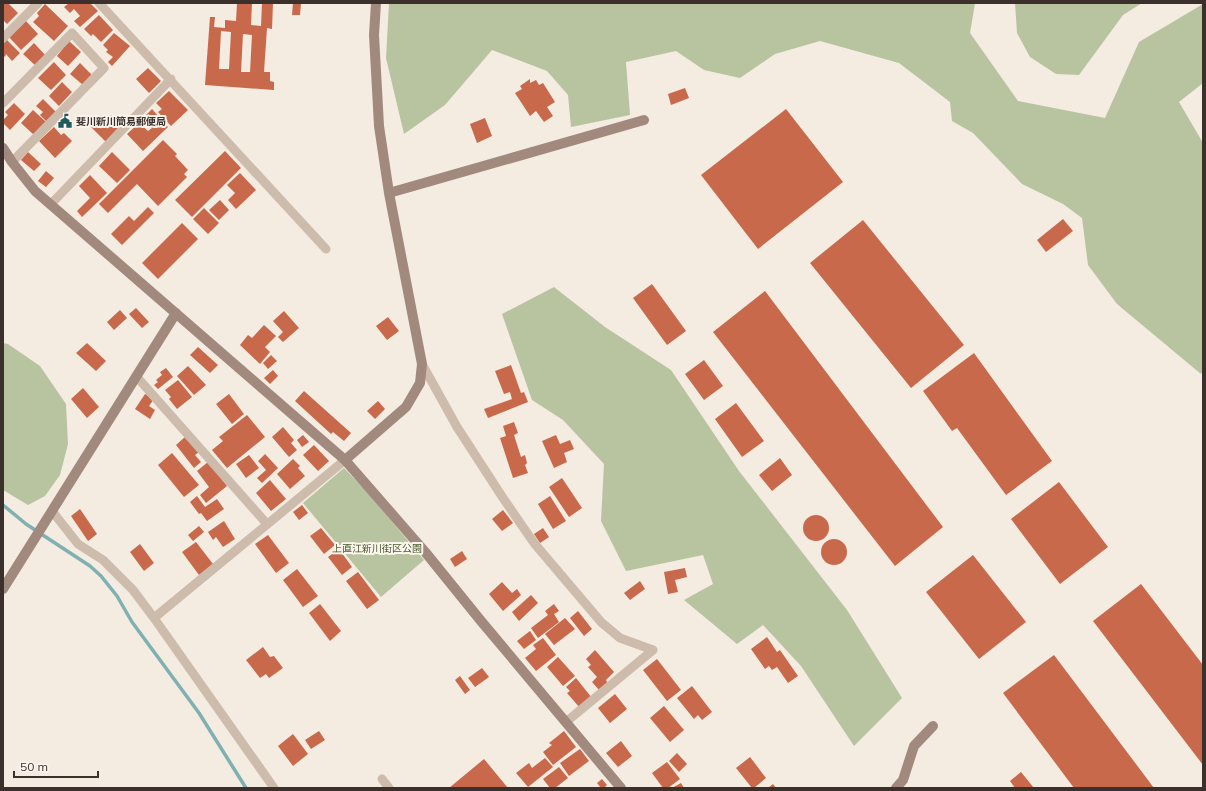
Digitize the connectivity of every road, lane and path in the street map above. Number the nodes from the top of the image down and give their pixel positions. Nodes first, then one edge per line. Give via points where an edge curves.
1 (38, 3) edge
2 (99, 3) edge
3 (376, 3) edge
4 (3, 38) edge
5 (171, 80) junction
6 (3, 103) edge
7 (644, 120) dead end
8 (3, 148) edge
9 (12, 162) junction
10 (389, 193) junction
11 (51, 204) junction
12 (326, 249) dead end
13 (176, 313) junction
14 (422, 364) junction
15 (136, 376) junction
16 (345, 460) junction
17 (52, 512) junction
18 (267, 524) junction
19 (3, 589) edge
20 (154, 618) junction
21 (566, 722) junction
22 (933, 726) dead end
23 (382, 779) dead end
24 (274, 788) edge
25 (389, 788) edge
26 (621, 788) edge
27 (896, 788) edge

1 - 4 street
2 - 5 street
3 - 10 street via 374,34 379,126
5 - 11 street
5 - 12 street
6 - 9 street via 72,33 104,68
7 - 10 street
8 - 9 street
9 - 11 street via 35,191
10 - 14 street
11 - 13 street
13 - 15 street
13 - 16 street
14 - 16 street via 420,383 406,407
14 - 21 street via 457,427 534,543 601,622 620,638 654,650
15 - 17 street
15 - 18 street
16 - 18 street
16 - 21 street
17 - 19 street
17 - 20 street via 78,544 103,560 133,590
18 - 20 street
20 - 24 street
21 - 26 street
22 - 27 street via 914,746 902,780
23 - 25 street

